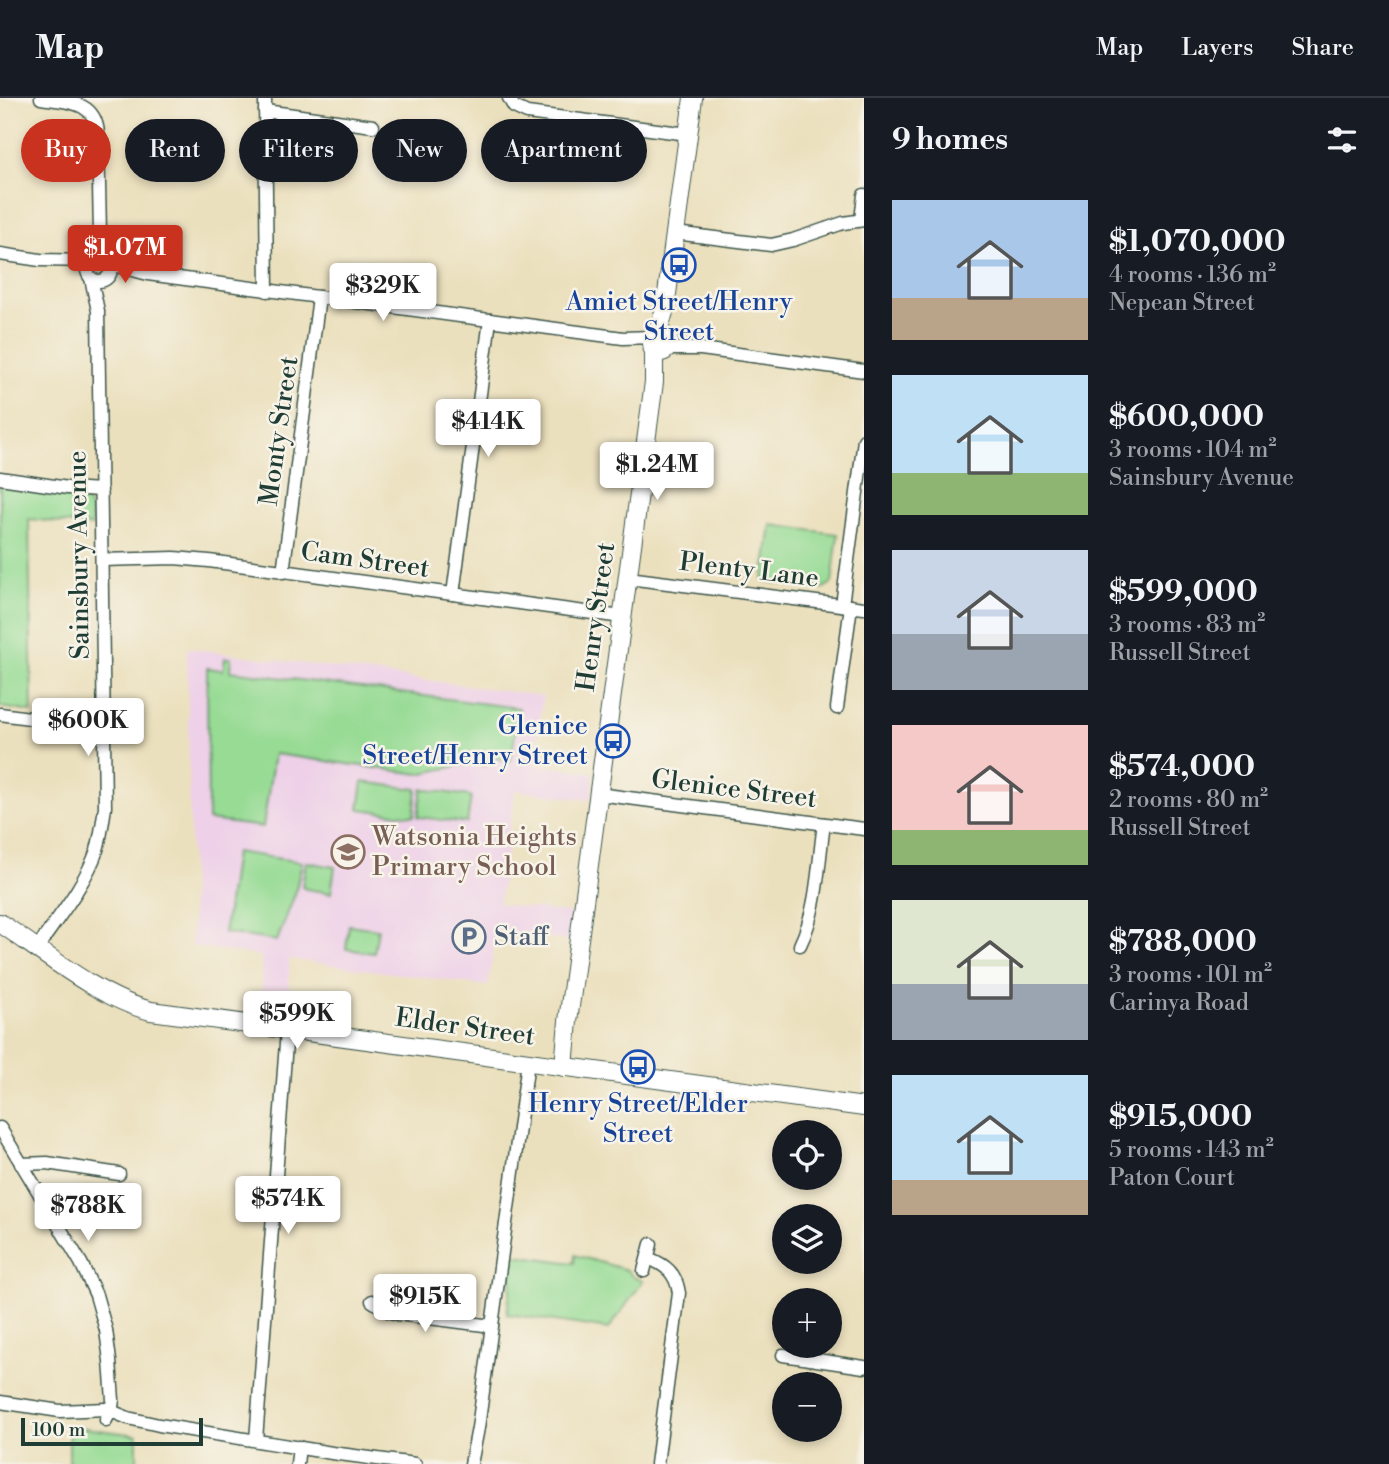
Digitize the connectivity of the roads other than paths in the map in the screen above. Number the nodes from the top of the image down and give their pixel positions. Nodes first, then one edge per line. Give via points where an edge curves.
1 (41, 98) edge
2 (509, 98) edge
3 (693, 98) edge
4 (265, 105) edge
5 (372, 126) edge
6 (688, 134) junction
7 (864, 195) edge
8 (862, 220) edge
9 (675, 233) junction
10 (0, 254) edge
11 (99, 268) junction
12 (267, 291) junction
13 (319, 297) junction
14 (490, 320) junction
15 (660, 343) junction
16 (864, 370) edge
17 (864, 440) edge
18 (0, 478) edge
19 (101, 490) junction
20 (102, 560) junction
21 (283, 572) junction
22 (628, 578) junction
23 (453, 594) junction
24 (852, 606) edge
25 (622, 617) junction
26 (837, 708) dead end
27 (0, 714) edge
28 (104, 728) junction
29 (598, 794) junction
30 (824, 824) junction
31 (864, 829) edge
32 (0, 923) edge
33 (800, 945) dead end
34 (37, 948) junction
35 (287, 1030) junction
36 (528, 1062) junction
37 (564, 1067) junction
38 (864, 1107) edge
39 (0, 1128) edge
40 (21, 1164) junction
41 (119, 1174) dead end
42 (651, 1244) dead end
43 (372, 1301) dead end
44 (492, 1326) junction
45 (803, 1358) edge
46 (864, 1367) edge
47 (0, 1402) edge
48 (108, 1413) junction
49 (478, 1427) junction
50 (256, 1440) junction
51 (299, 1447) junction
52 (297, 1464) edge
53 (415, 1464) edge
54 (471, 1464) edge
55 (477, 1464) edge
56 (657, 1464) edge

1 - 11 street, Sainsbury Avenue via 78,104 95,119
2 - 6 street via 514,107 527,113
3 - 6 street, Henry Street
4 - 5 street
4 - 12 street
6 - 9 street, Henry Street
7 - 8 street
8 - 9 street via 771,245
9 - 15 street, Henry Street
10 - 11 street
11 - 12 street
11 - 19 street, Sainsbury Avenue
12 - 13 street
13 - 14 street
13 - 21 street, Monty Street
14 - 15 street
14 - 23 street
15 - 16 street
15 - 22 street, Henry Street
17 - 24 street
18 - 19 street
19 - 20 street, Sainsbury Avenue
20 - 21 street, Cam Street via 183,559
20 - 28 street, Sainsbury Avenue
21 - 23 street, Cam Street
22 - 24 street, Plenty Lane
22 - 25 street, Henry Street
23 - 25 street, Cam Street
24 - 26 street
25 - 29 street, Henry Street
27 - 28 street
28 - 34 street, Sainsbury Avenue via 105,807 97,851
29 - 30 street, Glenice Street
29 - 37 street, Henry Street
30 - 31 street, Glenice Street
30 - 33 street via 812,910
32 - 34 street, Elder Street
34 - 35 street, Elder Street via 95,987 141,1009
35 - 36 street, Elder Street
35 - 50 street
36 - 37 street, Elder Street
36 - 44 street
37 - 38 street, Elder Street
39 - 40 street
40 - 41 street via 47,1163
40 - 48 street via 96,1295 106,1330 111,1379
42 - 56 street via 646,1264 661,1263 668,1268 679,1293
43 - 44 street via 398,1314
44 - 49 street
45 - 46 street
47 - 48 street via 81,1417
48 - 50 street via 136,1425
49 - 54 street
49 - 55 street
50 - 51 street
51 - 52 street
51 - 53 street

